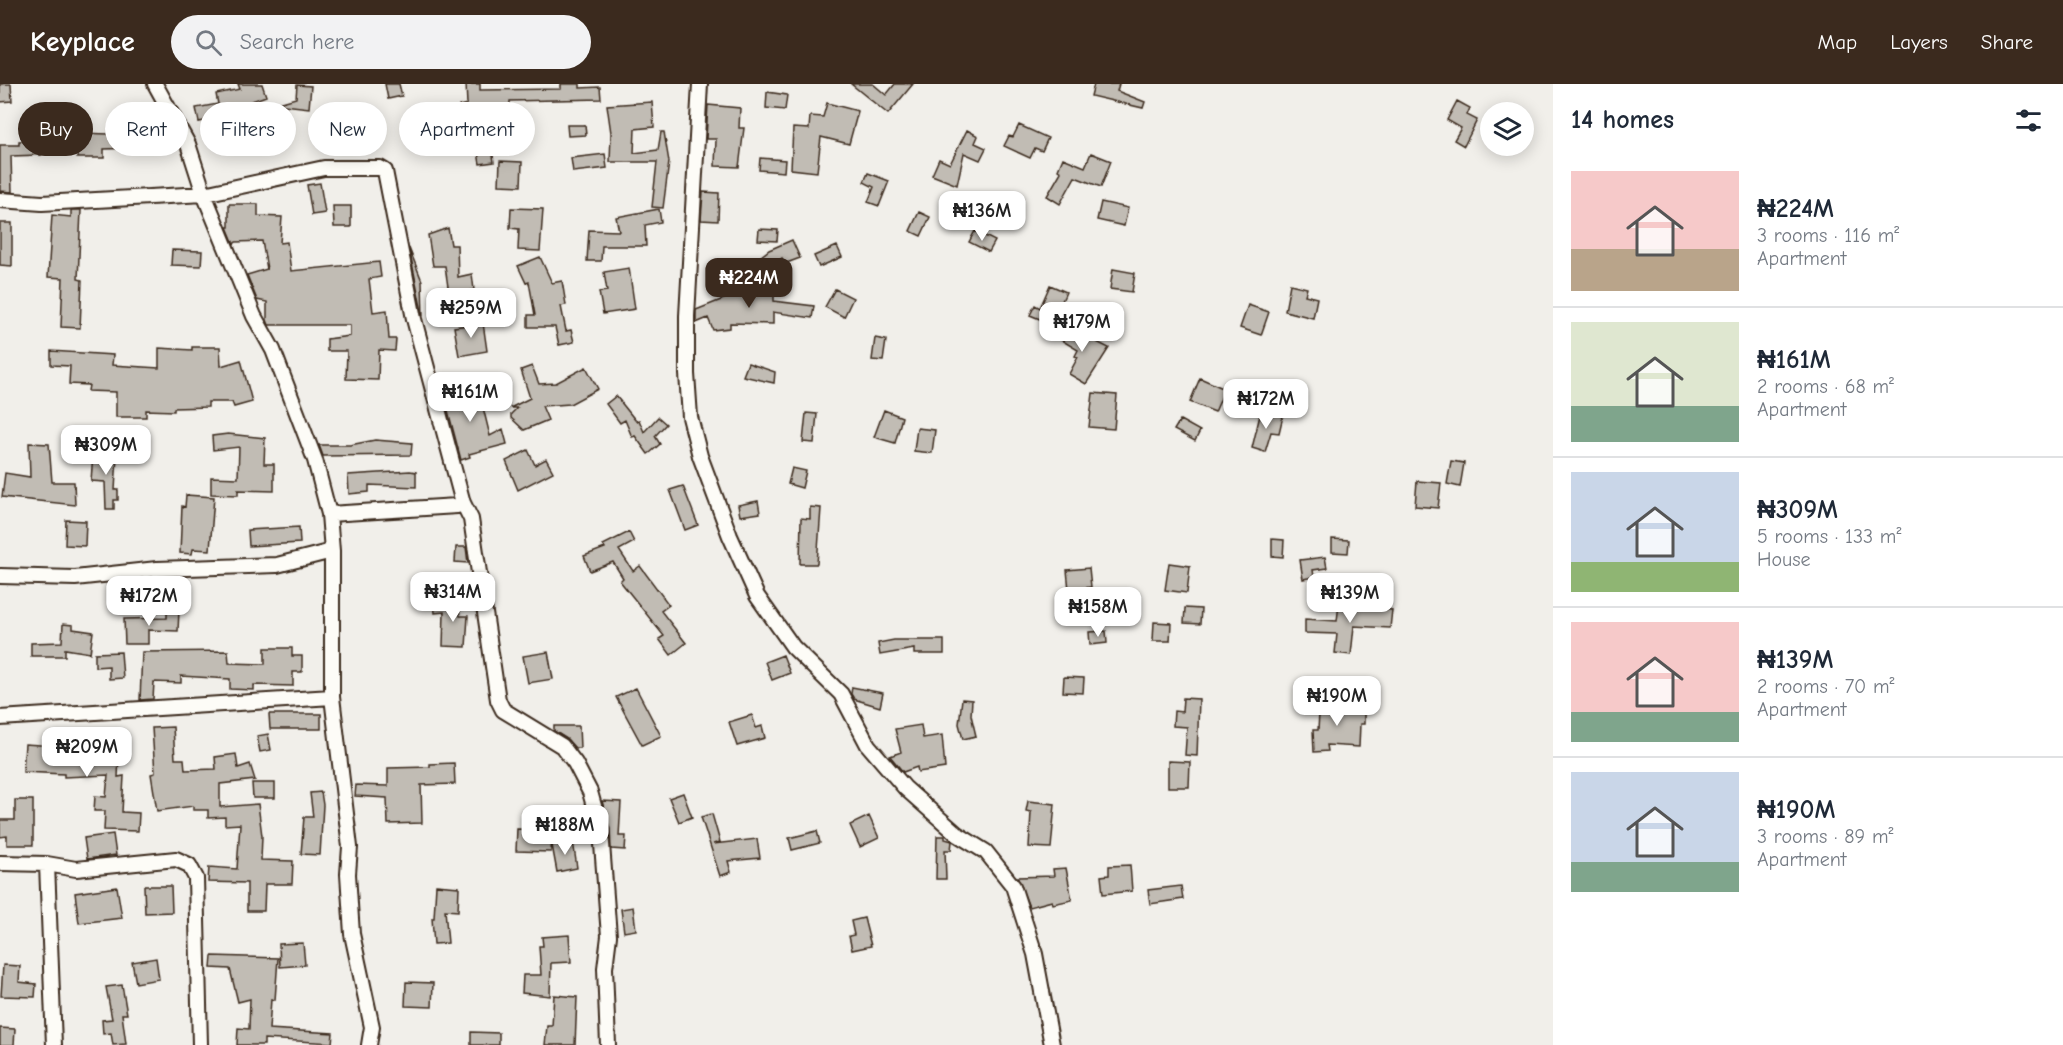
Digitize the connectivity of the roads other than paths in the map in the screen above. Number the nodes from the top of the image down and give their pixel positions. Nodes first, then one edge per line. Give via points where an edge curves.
1 (155, 84) edge
2 (700, 84) edge
3 (204, 194) junction
4 (0, 200) edge
5 (463, 503) junction
6 (329, 514) junction
7 (332, 551) junction
8 (0, 576) edge
9 (332, 697) junction
10 (0, 718) edge
11 (0, 863) edge
12 (46, 864) junction
13 (54, 1045) edge
14 (200, 1045) edge
15 (369, 1045) edge
16 (608, 1045) edge
17 (1052, 1045) edge

1 - 3 street via 188,144
2 - 17 street via 687,374 690,417 726,526 758,596 793,647 841,694 868,746 905,788 957,834 986,852 1013,886 1035,954
3 - 4 street via 42,203
3 - 5 street via 324,168 385,171 414,319
3 - 6 street via 254,316 277,360 315,460
5 - 6 street
5 - 16 street via 471,519 502,710 562,746 590,792 601,831 609,936 605,968
6 - 7 street
7 - 8 street via 276,565 157,569 75,578
7 - 9 street
9 - 10 street
9 - 15 street via 350,847 352,934 372,1027
11 - 12 street
12 - 13 street
12 - 14 street via 76,869 176,859 189,865 196,878

